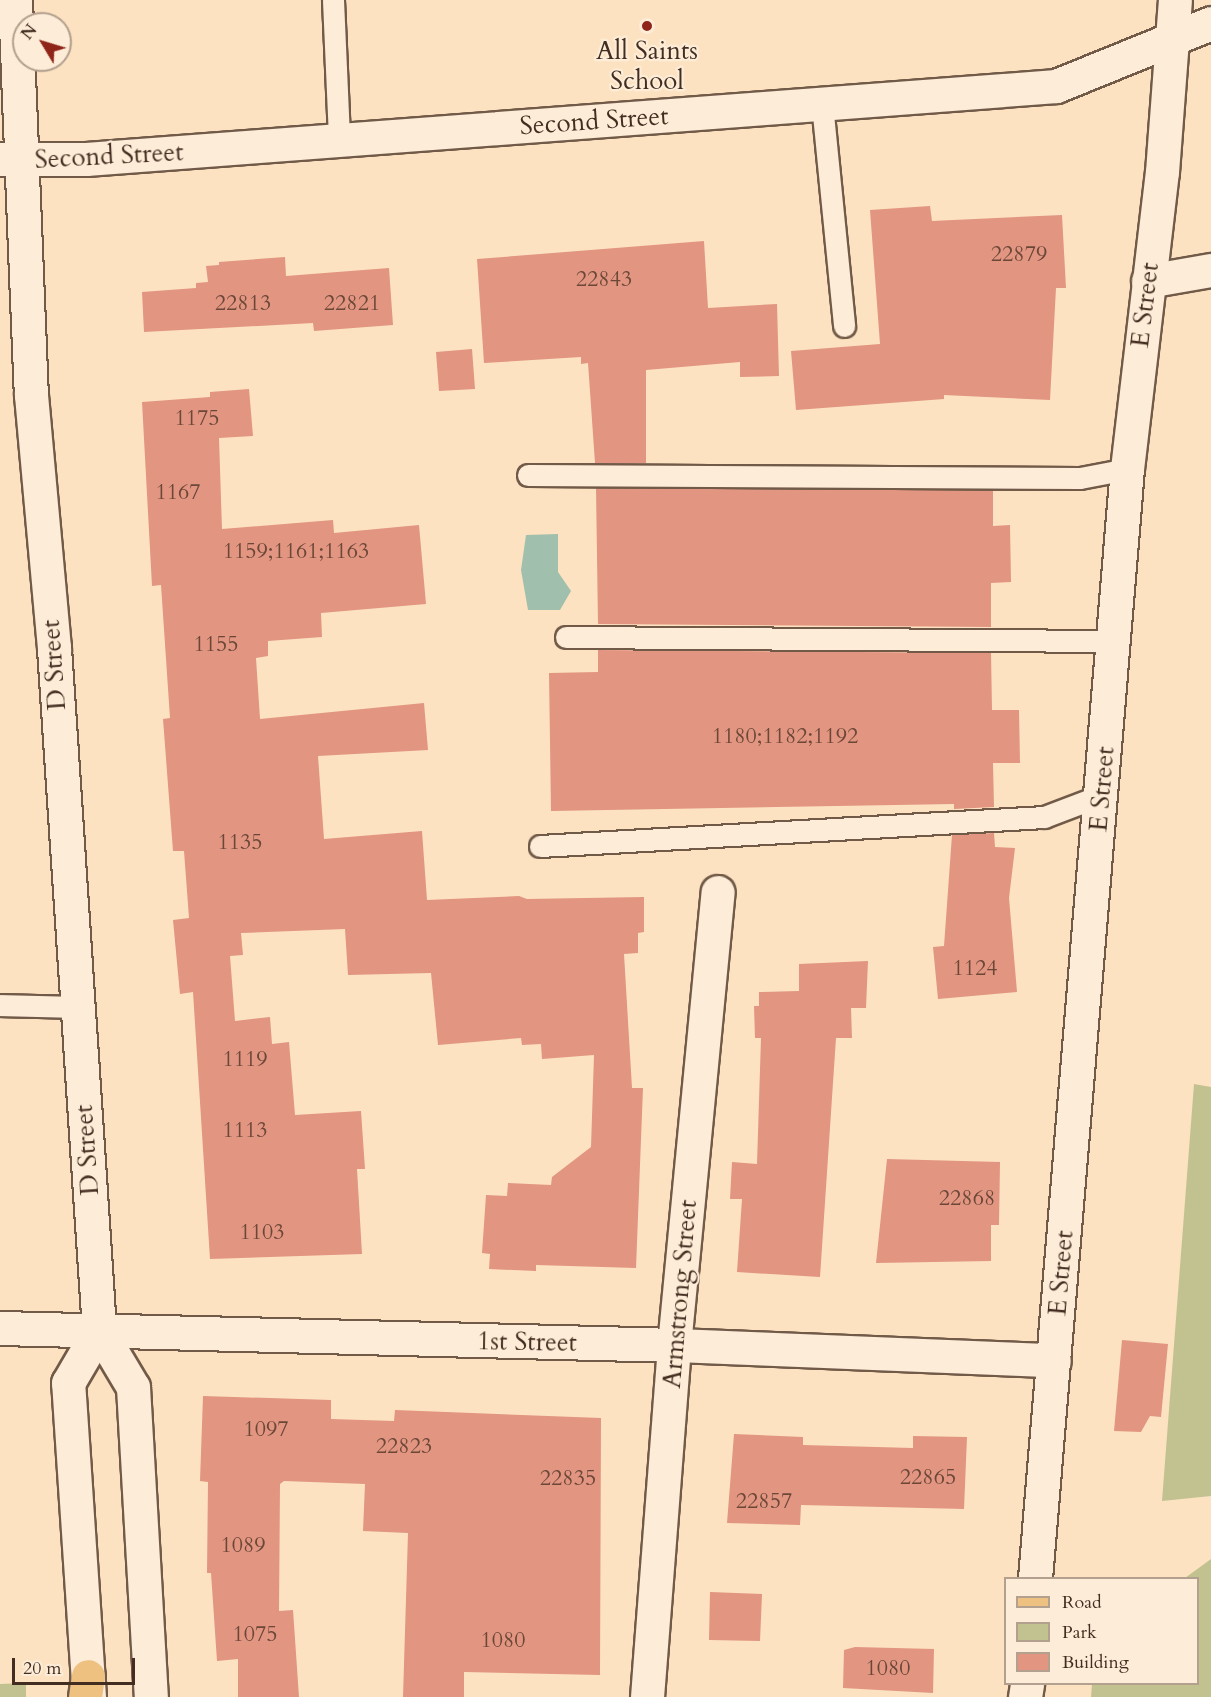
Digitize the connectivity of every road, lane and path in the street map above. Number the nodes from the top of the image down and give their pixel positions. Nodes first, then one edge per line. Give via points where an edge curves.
1 (15, 0) edge
2 (333, 0) edge
3 (1175, 0) edge
4 (1211, 23) edge
5 (1173, 40) junction
6 (822, 104) junction
7 (339, 140) junction
8 (10, 160) edge
9 (1211, 270) edge
10 (1148, 281) junction
11 (844, 326) dead end
12 (1127, 469) junction
13 (528, 475) dead end
14 (566, 638) dead end
15 (1115, 641) junction
16 (1102, 795) junction
17 (540, 846) dead end
18 (718, 892) dead end
19 (0, 1005) edge
20 (77, 1007) junction
21 (0, 1328) edge
22 (99, 1330) junction
23 (674, 1345) junction
24 (1054, 1360) junction
25 (1035, 1577) edge
26 (87, 1690) edge
27 (151, 1697) edge
28 (647, 1697) edge

1 - 8 street, D Street
2 - 7 lane
3 - 5 street, E Street
4 - 5 street, Second Street
5 - 6 street, Second Street via 1056,86
5 - 10 street, E Street
6 - 7 street, Second Street
6 - 11 lane
7 - 8 street, Second Street
8 - 20 street, D Street via 54,648
9 - 10 street
10 - 12 street, E Street
12 - 13 lane via 1080,478
12 - 15 street, E Street
14 - 15 lane
15 - 16 street, E Street
16 - 17 lane via 1044,817
16 - 24 street, E Street
18 - 23 street, Armstrong Street
19 - 20 lane
20 - 22 street, D Street
21 - 22 street, 1st Street
22 - 23 street, 1st Street
22 - 26 street via 68,1383
22 - 27 street, D Street via 134,1387
23 - 24 street, 1st Street
23 - 28 street, Armstrong Street
24 - 25 street, E Street

